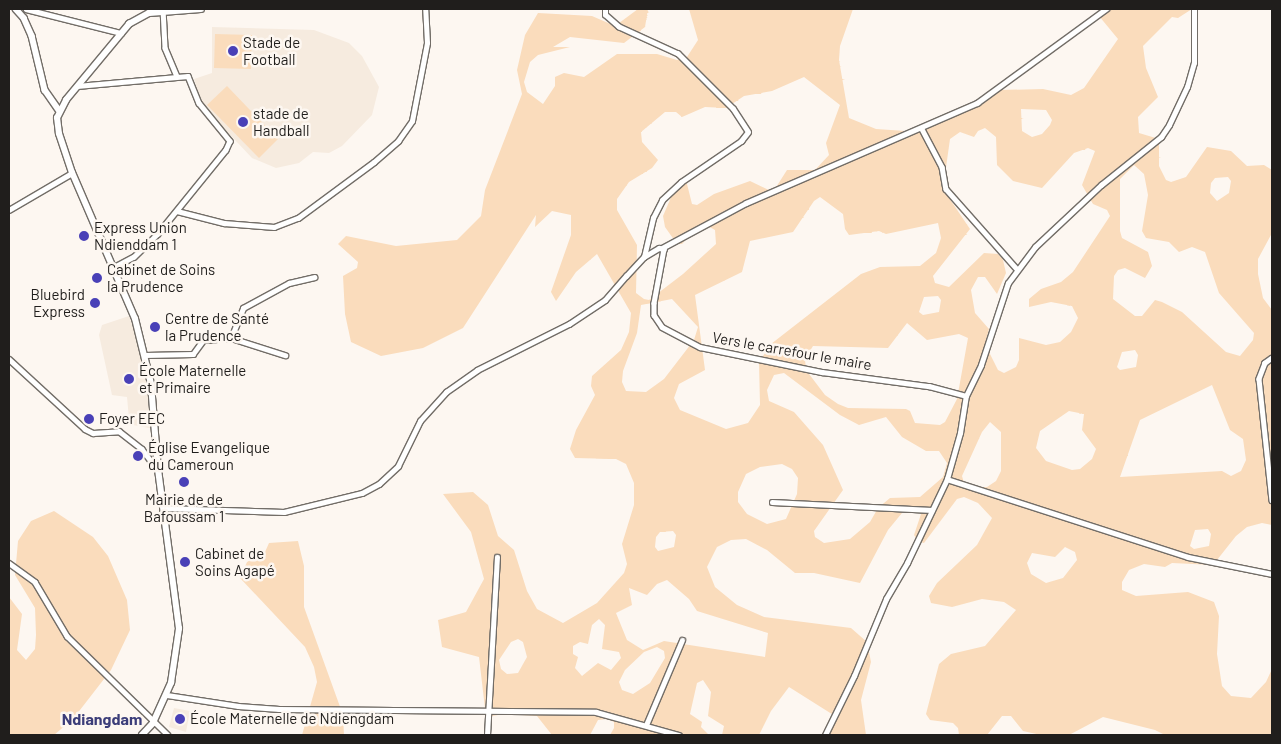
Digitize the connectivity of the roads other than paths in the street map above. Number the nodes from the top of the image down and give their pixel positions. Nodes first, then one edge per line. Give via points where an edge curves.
1 (16, 9) edge
2 (26, 9) edge
3 (201, 9) edge
4 (425, 9) edge
5 (605, 9) edge
6 (1106, 9) edge
7 (1194, 9) edge
8 (163, 10) edge
9 (121, 34) junction
10 (176, 76) junction
11 (77, 86) junction
12 (59, 110) junction
13 (922, 129) junction
14 (72, 173) junction
15 (9, 210) edge
16 (177, 210) junction
17 (662, 248) junction
18 (644, 257) junction
19 (113, 268) junction
20 (1017, 269) junction
21 (314, 277) dead end
22 (231, 338) junction
23 (145, 355) junction
24 (285, 355) dead end
25 (1272, 358) edge
26 (9, 360) edge
27 (966, 396) junction
28 (158, 470) junction
29 (947, 479) junction
30 (1272, 500) edge
31 (772, 502) dead end
32 (164, 508) junction
33 (932, 510) junction
34 (497, 557) dead end
35 (9, 562) edge
36 (1272, 574) edge
37 (682, 640) dead end
38 (166, 695) junction
39 (488, 713) junction
40 (153, 723) junction
41 (646, 725) junction
42 (142, 735) edge
43 (168, 735) edge
44 (487, 735) edge
45 (679, 735) edge
46 (825, 735) edge

1 - 12 street via 27,23 45,90
2 - 9 street
3 - 8 street
4 - 16 street via 427,42 412,121 398,141 374,162 298,218 274,227 224,223
5 - 18 street via 605,15 619,27 678,54 733,109 748,132 741,142 681,182 662,200 653,218
6 - 13 street via 977,103
7 - 20 street via 1194,63 1169,125 1157,140 1062,221
8 - 9 street via 144,15
8 - 10 street via 165,48
9 - 11 street
10 - 11 street
10 - 16 street via 188,76 199,103 228,136 226,150
11 - 12 street
12 - 14 street via 59,134
13 - 17 street via 746,203
13 - 20 street via 942,167 946,189
14 - 15 street
14 - 19 street
16 - 19 street via 140,252
17 - 18 street
17 - 27 street, Vers le carrefour le maire via 665,252 654,315 662,327 679,338 724,354 772,360 822,372 929,386
18 - 32 street via 605,300 569,324 477,370 446,392 420,421 398,466 380,484 362,493 284,512
19 - 23 street
20 - 27 street via 1004,294 981,365
21 - 22 street via 289,283 243,308
22 - 23 street via 203,340 193,354
22 - 24 street
23 - 28 street via 154,409
25 - 30 street via 1265,362 1259,379
26 - 28 street via 85,429 93,432 119,431 142,449
27 - 29 street
28 - 32 street
29 - 33 street
29 - 36 street via 1188,557
31 - 33 street
32 - 38 street via 179,618 177,656
33 - 46 street via 886,599
34 - 39 street
35 - 40 street via 35,582 67,636
37 - 41 street
38 - 39 street via 247,707
38 - 40 street
39 - 41 street via 534,709 596,712
39 - 44 street
40 - 42 street
40 - 43 street
41 - 45 street

